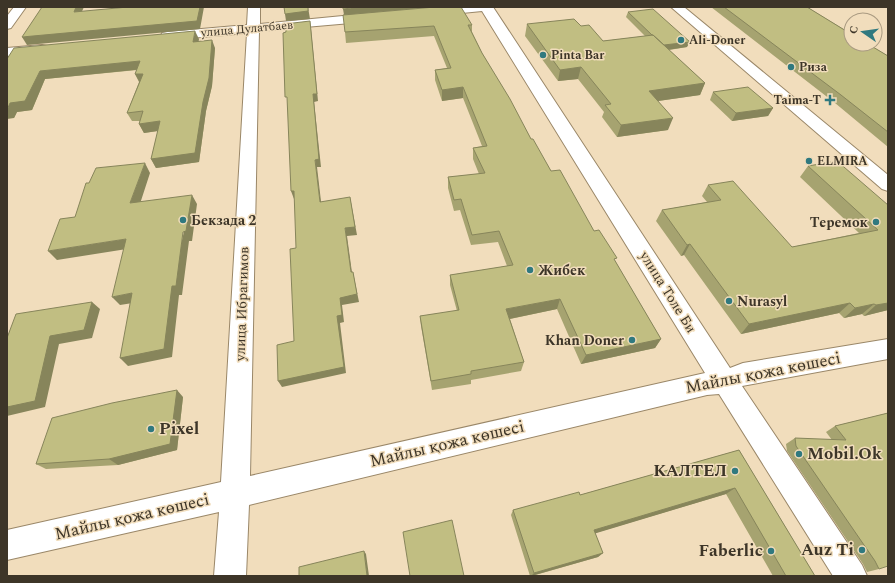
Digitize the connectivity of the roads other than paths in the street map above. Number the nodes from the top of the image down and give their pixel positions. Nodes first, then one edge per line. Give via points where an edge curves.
1 (20, 7) edge
2 (486, 7) edge
3 (676, 7) edge
4 (416, 13) edge
5 (385, 16) edge
6 (253, 18) edge
7 (7, 25) edge
8 (158, 37) edge
9 (55, 48) edge
10 (7, 52) edge
11 (888, 185) edge
12 (888, 349) edge
13 (725, 382) junction
14 (235, 494) junction
15 (7, 545) edge
16 (230, 576) edge
17 (851, 576) edge

1 - 7 street
2 - 4 street
2 - 13 street, улица Толе Би
3 - 11 street
5 - 6 street, улица Дулатбаев
6 - 8 street, улица Дулатбаев
6 - 14 street, улица Ибрагимов
9 - 10 street
12 - 13 street, Майлы қожа көшесі via 743,374
13 - 14 street, Майлы қожа көшесі via 707,384
13 - 17 street, улица Толе Би
14 - 15 street, Майлы қожа көшесі
14 - 16 street, улица Ибрагимов

